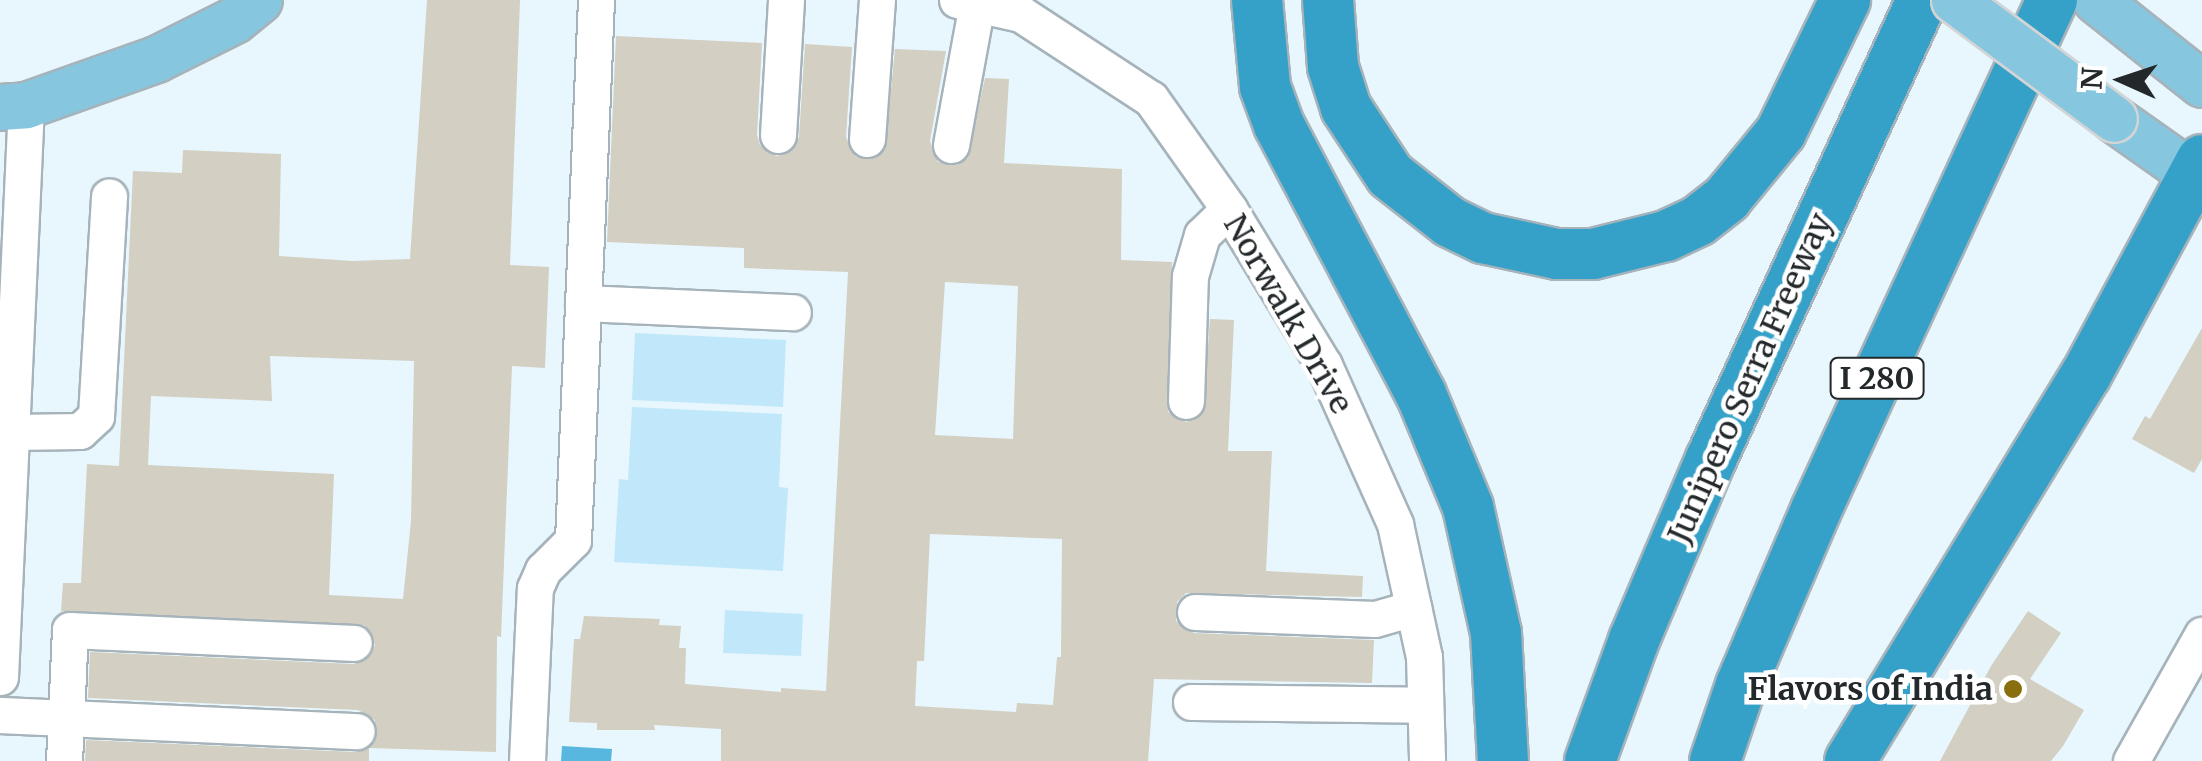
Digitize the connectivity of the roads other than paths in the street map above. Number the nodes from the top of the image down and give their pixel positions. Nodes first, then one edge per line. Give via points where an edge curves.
1 (259, 0) edge
2 (596, 0) edge
3 (786, 0) edge
4 (877, 0) edge
5 (1257, 0) edge
6 (1328, 0) edge
7 (1844, 0) edge
8 (1922, 0) edge
9 (1954, 0) edge
10 (2052, 0) edge
11 (2096, 0) edge
12 (980, 3) edge
13 (2202, 84) edge
14 (13, 106) edge
15 (778, 135) dead end
16 (867, 139) dead end
17 (951, 145) dead end
18 (2199, 172) edge
19 (110, 196) dead end
20 (1228, 209) junction
21 (583, 303) junction
22 (793, 312) dead end
23 (1186, 401) dead end
24 (12, 432) junction
25 (5, 499) edge
26 (1413, 608) junction
27 (1195, 612) dead end
28 (2202, 635) edge
29 (354, 643) dead end
30 (0, 677) edge
31 (1190, 702) dead end
32 (1425, 706) junction
33 (0, 714) edge
34 (66, 718) junction
35 (357, 731) dead end
36 (64, 761) edge
37 (527, 761) edge
38 (1427, 761) edge
39 (1503, 761) edge
40 (1590, 761) edge
41 (1715, 761) edge
42 (1850, 761) edge
43 (2131, 761) edge

1 - 14 main road via 156,60
2 - 21 street
3 - 15 street
4 - 16 street
5 - 39 highway via 1265,87 1278,125 1421,394 1468,507 1496,633
6 - 7 highway via 1333,67 1346,108 1390,175 1466,230 1520,250 1558,254 1666,236 1727,198 1782,132
8 - 40 highway, Junipero Serra Freeway via 1711,458
9 - 18 main road, bridge via 2114,119
10 - 41 highway, I 280 via 1816,510
11 - 13 main road
12 - 17 street
12 - 20 street, Norwalk Drive via 1021,14 1151,98
14 - 24 street
18 - 42 highway via 2086,375
19 - 24 street via 96,416 80,432
20 - 23 street via 1202,235 1190,276
20 - 26 street, Norwalk Drive via 1324,364 1395,524
21 - 22 street
21 - 37 street via 573,540 535,588
24 - 25 street
25 - 30 street
26 - 27 street via 1376,619
26 - 32 street, Norwalk Drive
28 - 43 street
29 - 34 street via 70,630
31 - 32 street
32 - 38 street, Norwalk Drive
33 - 34 street
34 - 35 street
34 - 36 street

